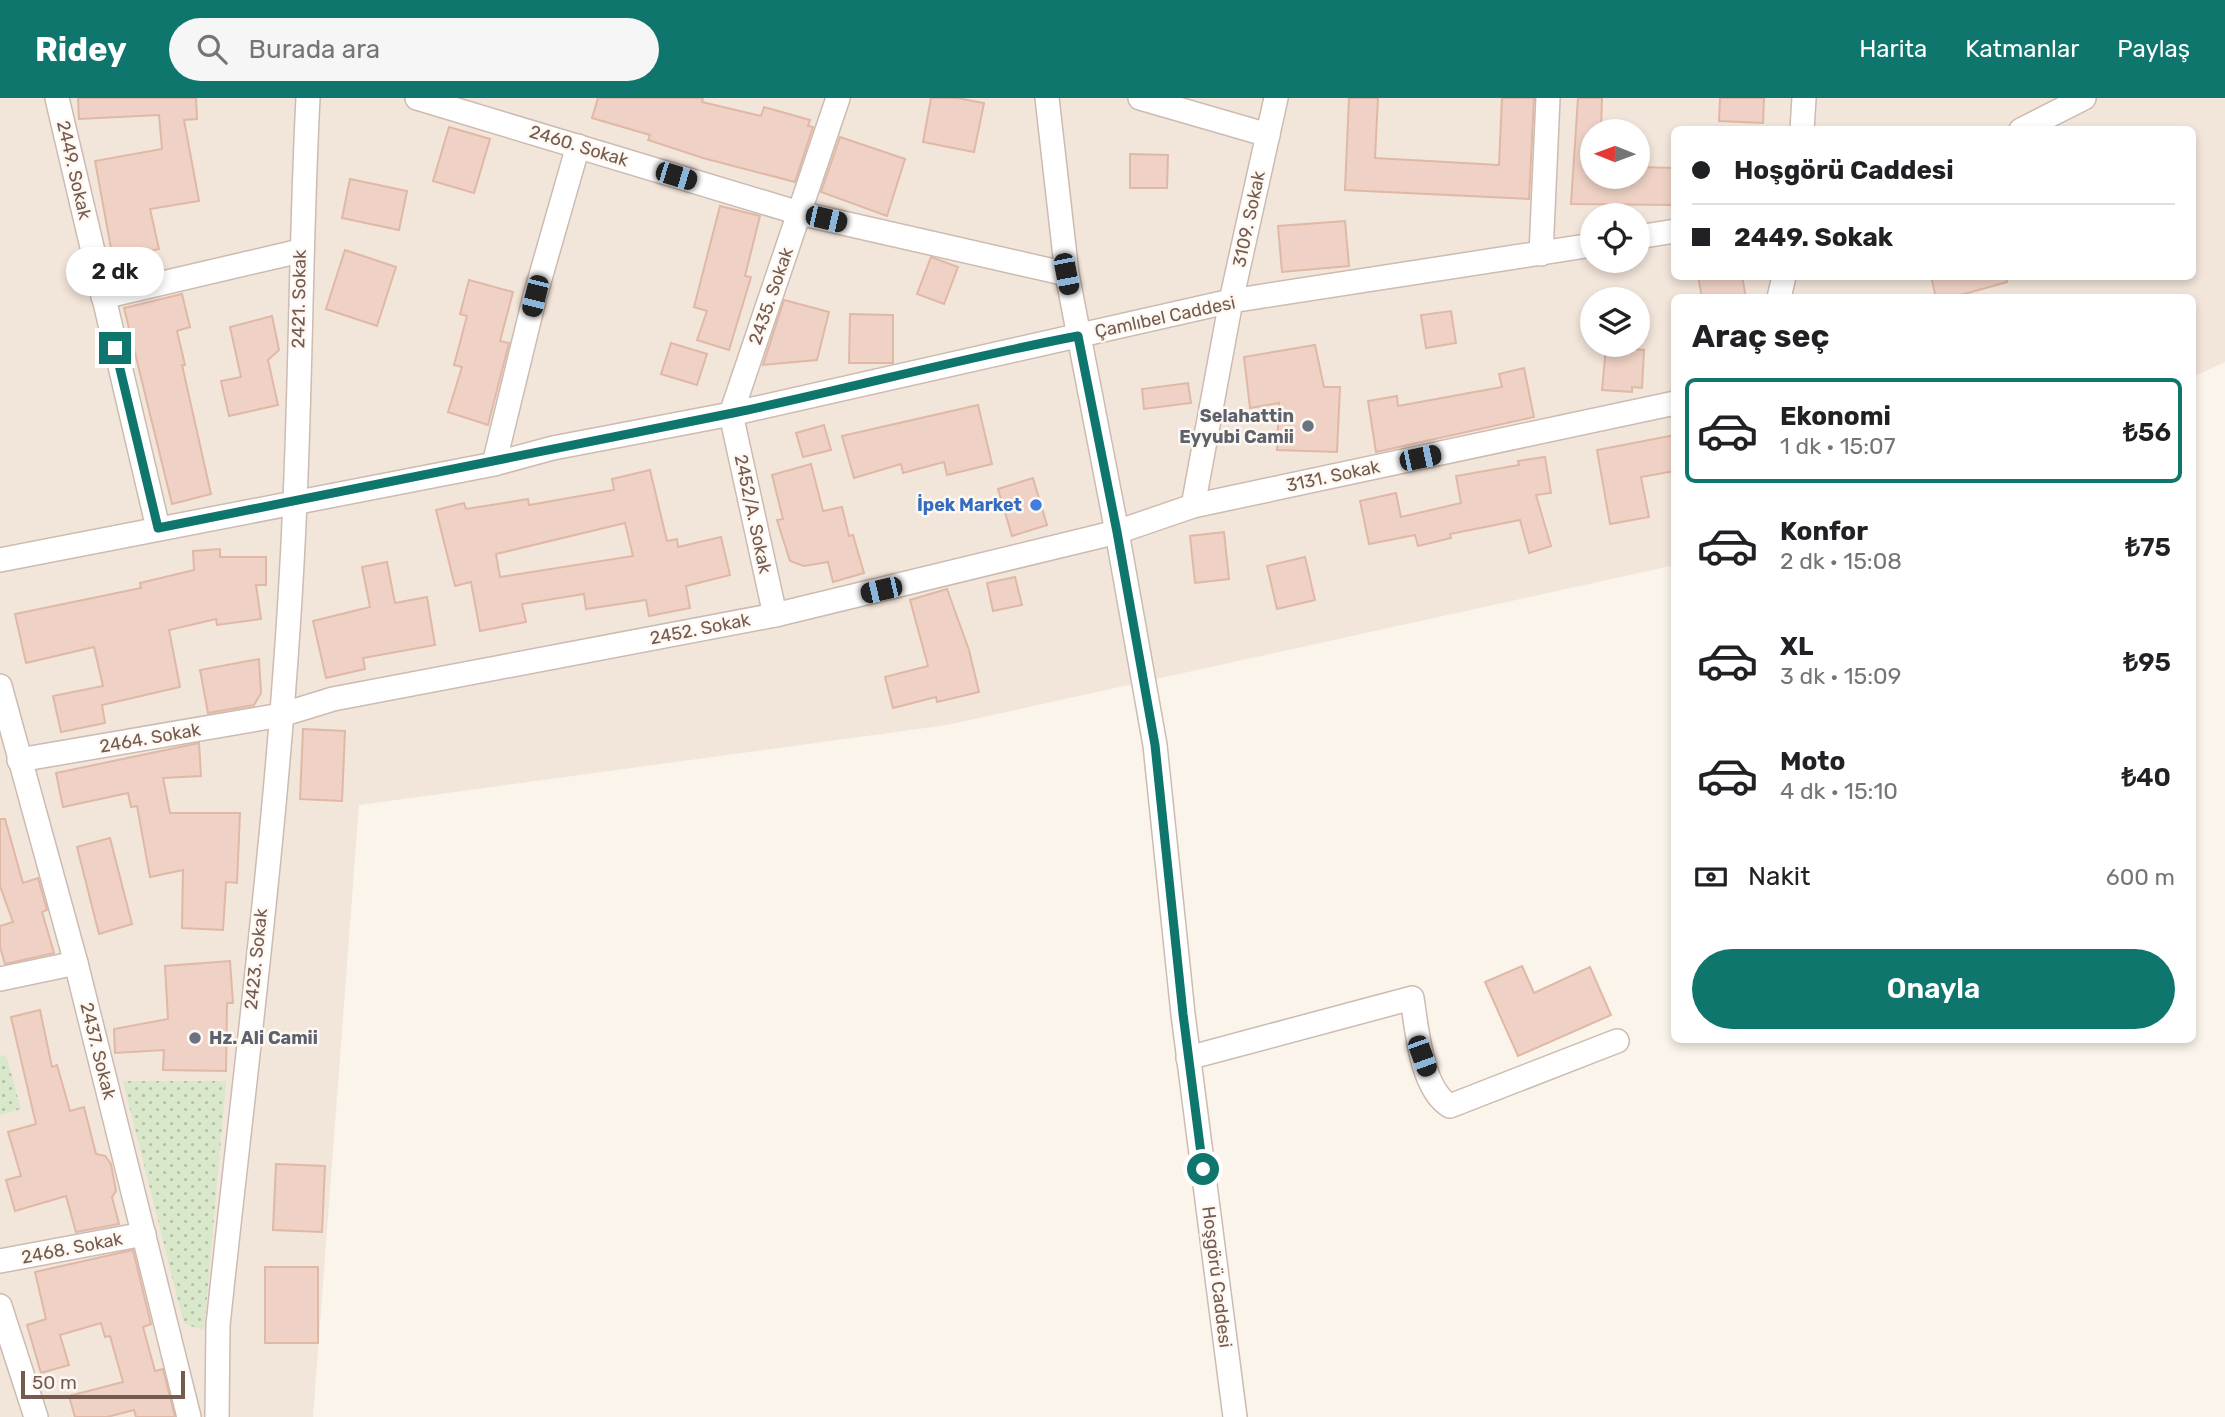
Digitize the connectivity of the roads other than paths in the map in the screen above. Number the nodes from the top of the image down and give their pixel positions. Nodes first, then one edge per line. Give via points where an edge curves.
1 (57, 98) edge
2 (308, 98) edge
3 (417, 98) edge
4 (838, 98) edge
5 (1047, 98) edge
6 (1140, 98) edge
7 (1276, 98) edge
8 (1548, 98) edge
9 (1804, 98) edge
10 (2084, 98) edge
11 (1802, 126) edge
12 (2029, 126) edge
13 (1268, 135) junction
14 (578, 146) junction
15 (799, 213) junction
16 (1671, 232) edge
17 (1650, 235) edge
18 (1580, 247) edge
19 (300, 251) junction
20 (1541, 254) junction
21 (1066, 274) junction
22 (103, 297) junction
23 (1231, 301) junction
24 (1078, 336) junction
25 (1671, 404) edge
26 (731, 414) junction
27 (494, 464) junction
28 (295, 500) junction
29 (1193, 506) junction
30 (158, 528) junction
31 (1117, 532) junction
32 (0, 560) edge
33 (775, 615) junction
34 (0, 686) edge
35 (281, 715) junction
36 (4, 726) edge
37 (19, 760) junction
38 (76, 963) junction
39 (0, 979) edge
40 (1617, 1041) dead end
41 (1188, 1058) junction
42 (144, 1234) junction
43 (0, 1261) edge
44 (0, 1306) edge
45 (36, 1417) edge
46 (189, 1417) edge
47 (217, 1417) edge
48 (1235, 1417) edge

1 - 22 street, 2449. Sokak
2 - 19 street, 2421. Sokak
3 - 14 street, 2460. Sokak
4 - 15 street, 2435. Sokak
5 - 21 street, Hoşgörü Caddesi
6 - 13 street
7 - 13 street, 3109. Sokak
8 - 20 street
9 - 11 street
10 - 12 street
13 - 23 street, 3109. Sokak
14 - 15 street, 2460. Sokak
14 - 27 street
15 - 21 street, 2460. Sokak
15 - 26 street, 2435. Sokak
16 - 17 street
18 - 20 street, Çamlıbel Caddesi
19 - 22 street
19 - 28 street, 2421. Sokak
20 - 23 street, Çamlıbel Caddesi
21 - 24 street, Hoşgörü Caddesi
22 - 30 street, 2449. Sokak
23 - 24 street, Çamlıbel Caddesi
23 - 29 street, 3109. Sokak
24 - 26 street, Çamlıbel Caddesi
24 - 31 street, Hoşgörü Caddesi
25 - 29 street, 3131. Sokak
26 - 27 street, Çamlıbel Caddesi
26 - 33 street, 2452/A. Sokak
27 - 28 street, Çamlıbel Caddesi
28 - 30 street, Çamlıbel Caddesi
28 - 35 street, 2423. Sokak
29 - 31 street, 3131. Sokak
30 - 32 street, Çamlıbel Caddesi
31 - 33 street, 2452. Sokak
31 - 41 street, Hoşgörü Caddesi via 1155,745
33 - 35 street, 2452. Sokak via 333,699
34 - 36 street, 2437. Sokak
35 - 37 street, 2464. Sokak
35 - 47 street, 2423. Sokak via 218,1325
36 - 37 street, 2437. Sokak
37 - 38 street, 2437. Sokak
38 - 39 street
38 - 42 street, 2437. Sokak
40 - 41 street via 1450,1106 1437,1099 1422,1056 1412,998
41 - 48 street, Hoşgörü Caddesi
42 - 43 street, 2468. Sokak
42 - 46 street, 2437. Sokak
44 - 45 street

